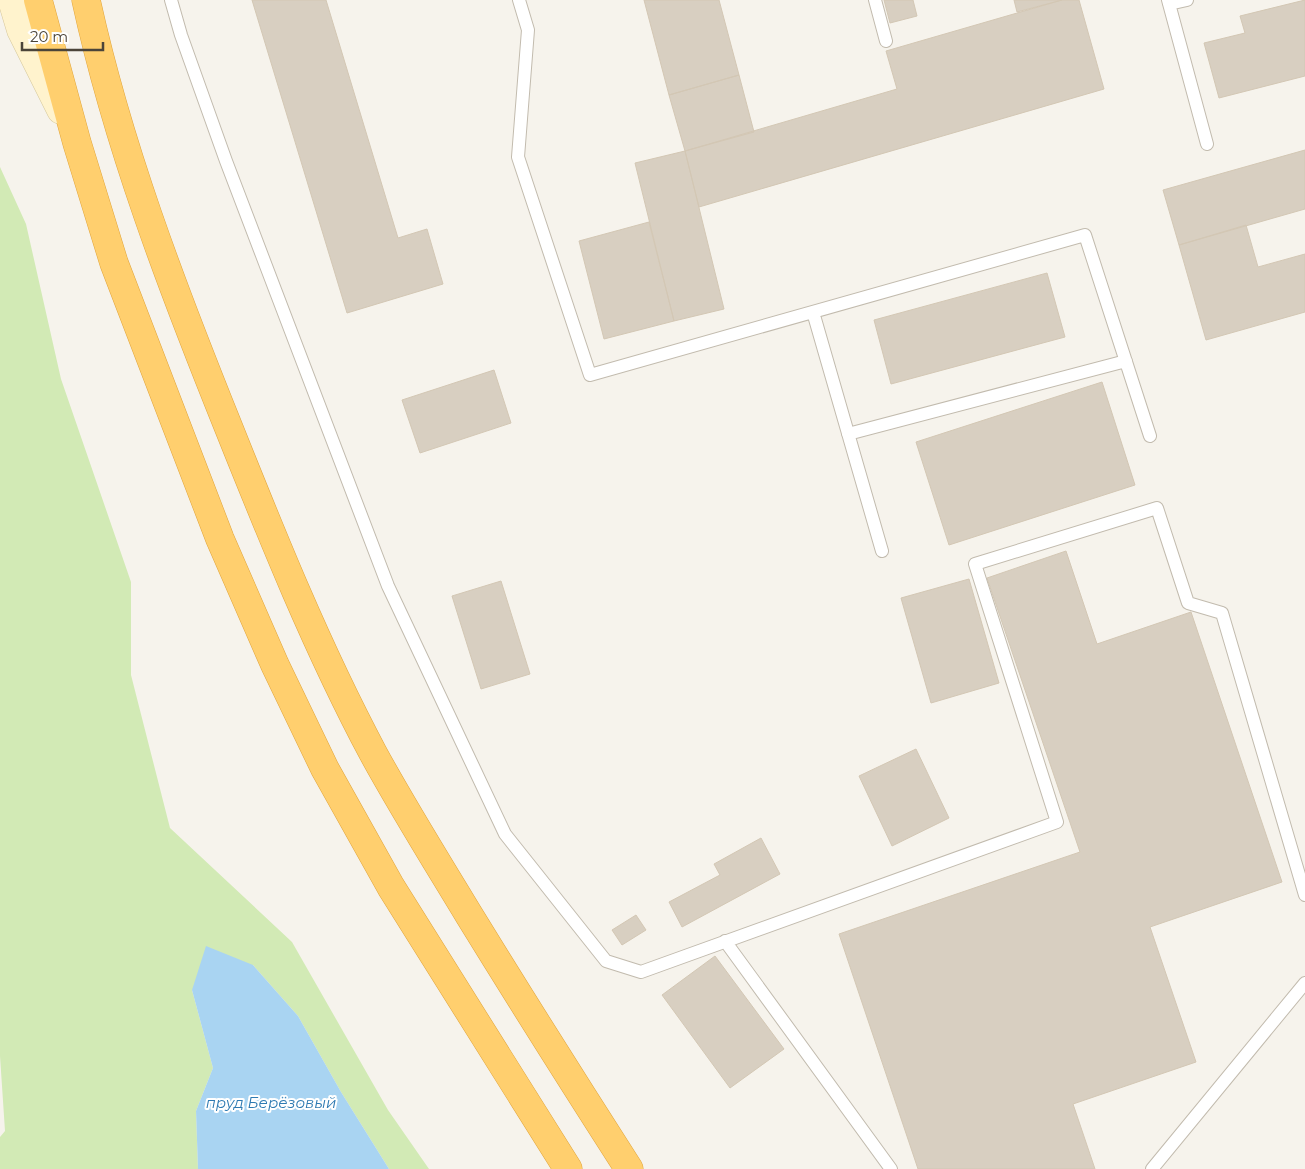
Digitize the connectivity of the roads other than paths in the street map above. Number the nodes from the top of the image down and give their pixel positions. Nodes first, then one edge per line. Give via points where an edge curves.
1 (12, 0) edge
2 (38, 0) edge
3 (86, 0) edge
4 (92, 0) edge
5 (171, 0) edge
6 (519, 0) edge
7 (875, 0) edge
8 (1187, 0) edge
9 (1168, 2) edge
10 (95, 41) junction
11 (886, 41) dead end
12 (77, 143) junction
13 (1208, 144) dead end
14 (813, 312) junction
15 (1126, 360) junction
16 (848, 434) junction
17 (1150, 436) dead end
18 (882, 552) dead end
19 (1305, 895) edge
20 (725, 942) junction
21 (1305, 983) edge
22 (568, 1169) edge
23 (629, 1169) edge
24 (891, 1169) edge
25 (1152, 1169) edge

1 - 12 street via 22,30
2 - 12 highway
3 - 10 highway
4 - 10 street
5 - 20 lane via 226,161 388,586 505,834 606,961 641,972
6 - 14 lane via 528,30 518,157 590,375
7 - 11 lane
8 - 9 lane
9 - 13 lane
10 - 23 highway via 124,143 206,372 267,525 328,662 374,753 436,861
12 - 22 highway via 114,263 220,539 275,665 325,769 391,887
14 - 15 lane via 1086,235
14 - 16 lane
15 - 16 lane
15 - 17 lane
16 - 18 lane
19 - 20 lane via 1222,614 1188,603 1157,508 975,564 1057,822
20 - 24 lane
21 - 25 lane

